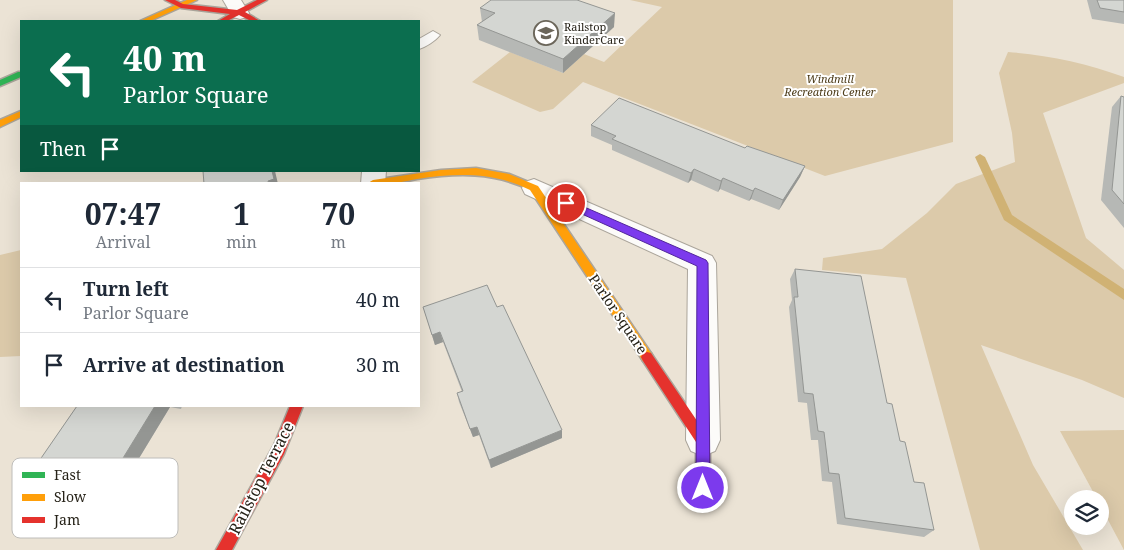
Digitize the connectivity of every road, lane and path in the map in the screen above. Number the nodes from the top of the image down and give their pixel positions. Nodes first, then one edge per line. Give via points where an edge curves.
1 (169, 0) edge
2 (193, 0) edge
3 (263, 0) edge
4 (181, 6) junction
5 (243, 11) edge
6 (146, 20) edge
7 (224, 20) edge
8 (433, 35) dead end
9 (420, 44) edge
10 (20, 74) edge
11 (0, 83) edge
12 (20, 114) edge
13 (0, 124) edge
14 (373, 179) edge
15 (534, 188) junction
16 (297, 407) edge
17 (703, 440) junction
18 (703, 503) dead end
19 (224, 550) edge

1 - 4 street
2 - 4 street
3 - 5 street
4 - 5 street
4 - 6 street
5 - 7 street
8 - 9 lane
10 - 11 street
12 - 13 street
14 - 15 street via 486,174 507,176
15 - 17 street, Parlor Square
15 - 17 street via 702,263
16 - 19 street, Railstop Terrace
17 - 18 street

